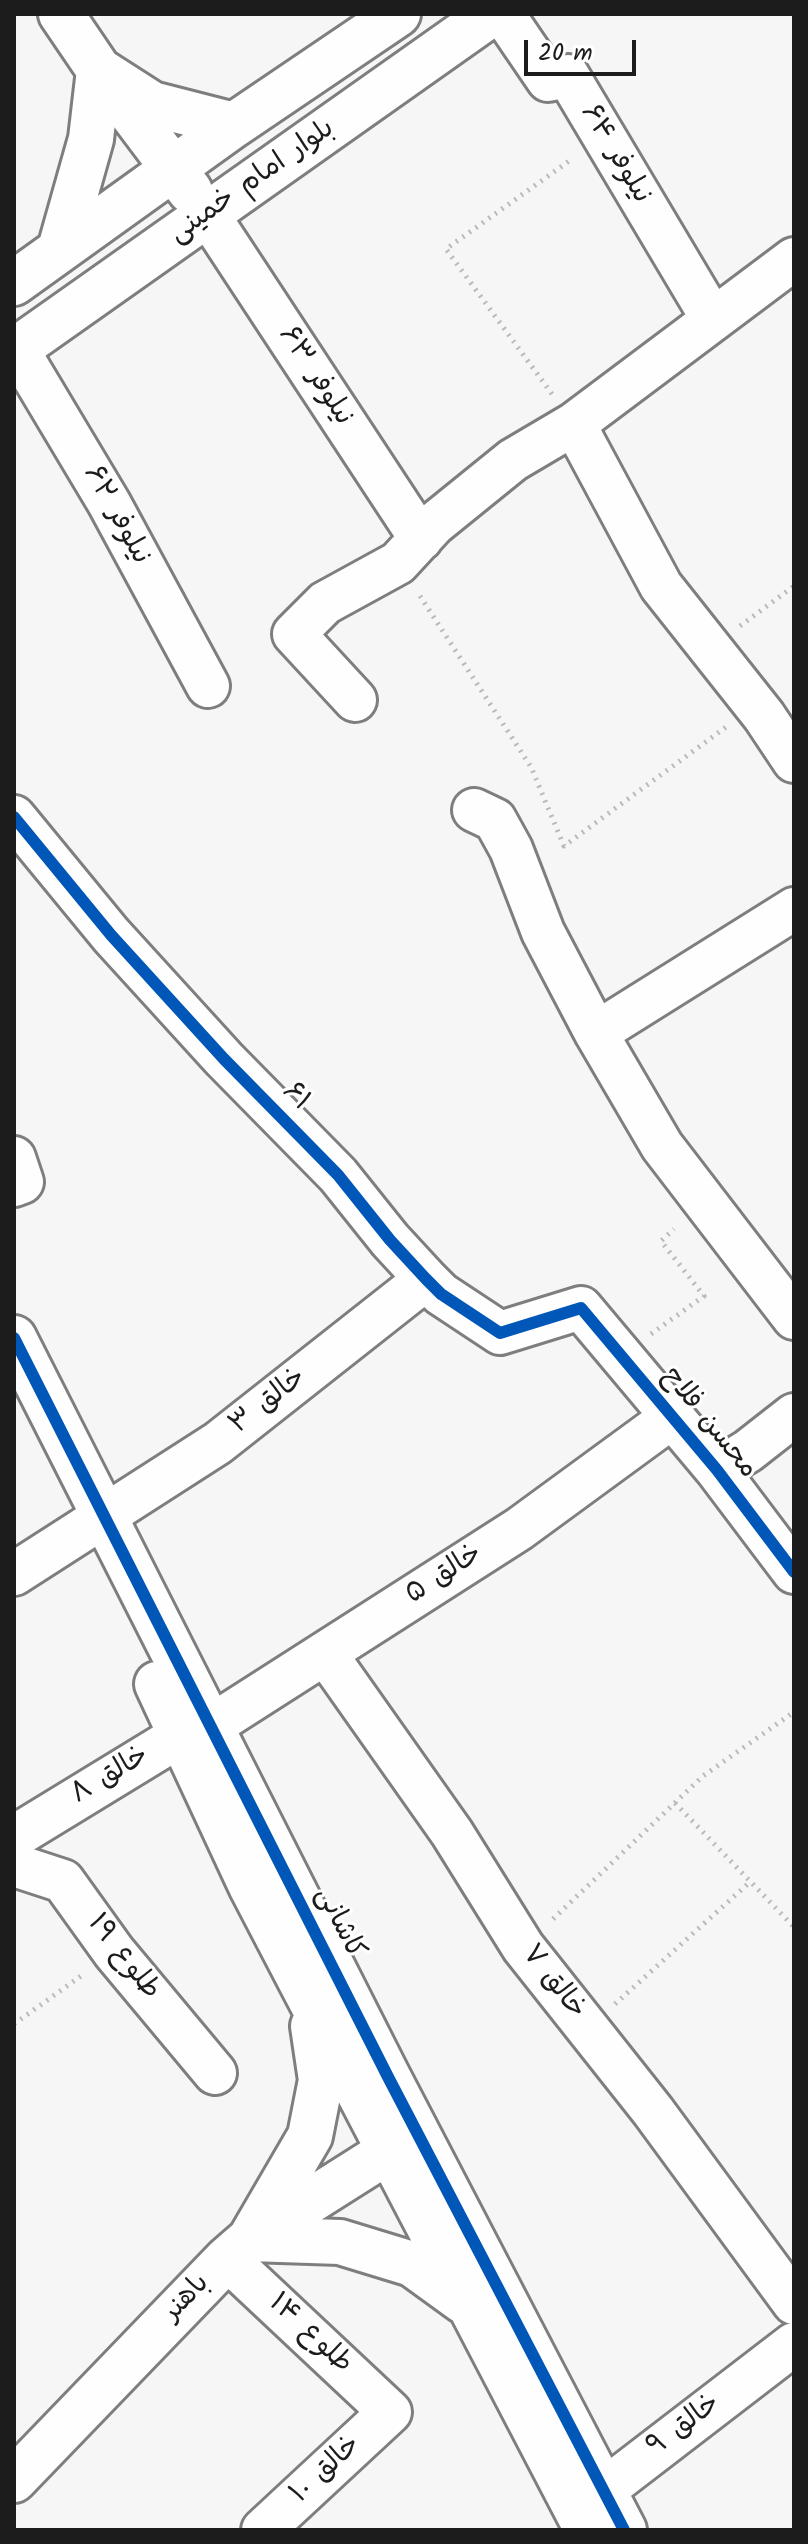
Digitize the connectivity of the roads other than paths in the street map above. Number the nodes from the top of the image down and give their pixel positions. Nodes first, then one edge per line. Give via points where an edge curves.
1 (61, 14) edge
2 (398, 14) edge
3 (491, 14) edge
4 (503, 14) edge
5 (99, 70) junction
6 (234, 125) junction
7 (173, 169) junction
8 (208, 215) junction
9 (60, 249) junction
10 (794, 259) edge
11 (14, 283) edge
12 (712, 318) junction
13 (16, 350) edge
14 (574, 424) junction
15 (410, 551) junction
16 (208, 686) dead end
17 (355, 700) dead end
18 (794, 761) edge
19 (474, 810) dead end
20 (14, 817) edge
21 (794, 909) edge
22 (596, 1033) junction
23 (14, 1158) edge
24 (14, 1185) edge
25 (426, 1279) junction
26 (581, 1308) joint
27 (794, 1318) edge
28 (14, 1338) edge
29 (14, 1386) edge
30 (794, 1415) edge
31 (672, 1417) junction
32 (717, 1470) junction
33 (95, 1522) junction
34 (794, 1572) edge
35 (14, 1574) edge
36 (325, 1653) junction
37 (196, 1730) junction
38 (14, 1837) edge
39 (14, 1865) edge
40 (321, 1944) junction
41 (309, 1998) junction
42 (215, 2073) dead end
43 (389, 2151) junction
44 (238, 2249) junction
45 (794, 2303) edge
46 (470, 2306) junction
47 (794, 2344) edge
48 (527, 2346) junction
49 (390, 2412) joint
50 (20, 2460) edge
51 (589, 2510) edge
52 (276, 2526) edge
53 (624, 2530) edge

1 - 5 street
2 - 6 street, بلوار امام خمینی
3 - 8 street, بلوار امام خمینی
4 - 12 street, نیلوفر ۶۴ via 548,80 568,76
5 - 6 street via 152,104
5 - 7 street
5 - 9 street via 91,139
6 - 7 street, بلوار امام خمینی
7 - 8 street
7 - 9 street, بلوار امام خمینی
8 - 13 street, بلوار امام خمینی
8 - 15 street, نیلوفر ۶۳
9 - 11 street, بلوار امام خمینی
10 - 12 street
12 - 14 street
13 - 16 street, نیلوفر ۶۲ via 109,503
14 - 15 street via 513,460 434,524
14 - 18 street via 661,586
15 - 17 street via 325,603 294,634
19 - 22 street via 495,820 511,849 543,932
20 - 25 street, ۶۱ via 111,935 338,1175
21 - 22 street
22 - 27 street via 662,1146
23 - 24 street via 22,1182
25 - 26 street, ۶۱ via 500,1333
25 - 33 street, خالق ۳ via 218,1443
26 - 31 street, محسن فلاح
28 - 33 street, کاشانی
29 - 33 street, کاشانی
30 - 32 street
31 - 32 street, محسن فلاح
31 - 36 street, خالق ۵ via 519,1529
32 - 34 street, محسن فلاح
33 - 35 street, خالق ۳
33 - 37 street, کاشانی
36 - 37 street, خالق ۵
36 - 45 street, خالق ۷ via 452,1833 523,1947 653,2111
37 - 38 street, خالق ۸
37 - 40 street, کاشانی
37 - 41 street, کاشانی via 251,1886
39 - 42 street, طلوع ۱۹ via 63,1881 114,1952
40 - 41 street
40 - 48 street, کاشانی
41 - 43 street, کاشانی
41 - 44 street via 321,2080 310,2136
43 - 44 street, باهنر
43 - 46 street, کاشانی
44 - 46 street via 340,2242 412,2264
44 - 49 street, طلوع ۱۴
44 - 50 street, باهنر
46 - 48 street
46 - 51 street, کاشانی
47 - 51 street, خالق ۹
48 - 51 street, کاشانی
49 - 52 street, خالق ۱۰
51 - 53 street, کاشانی

